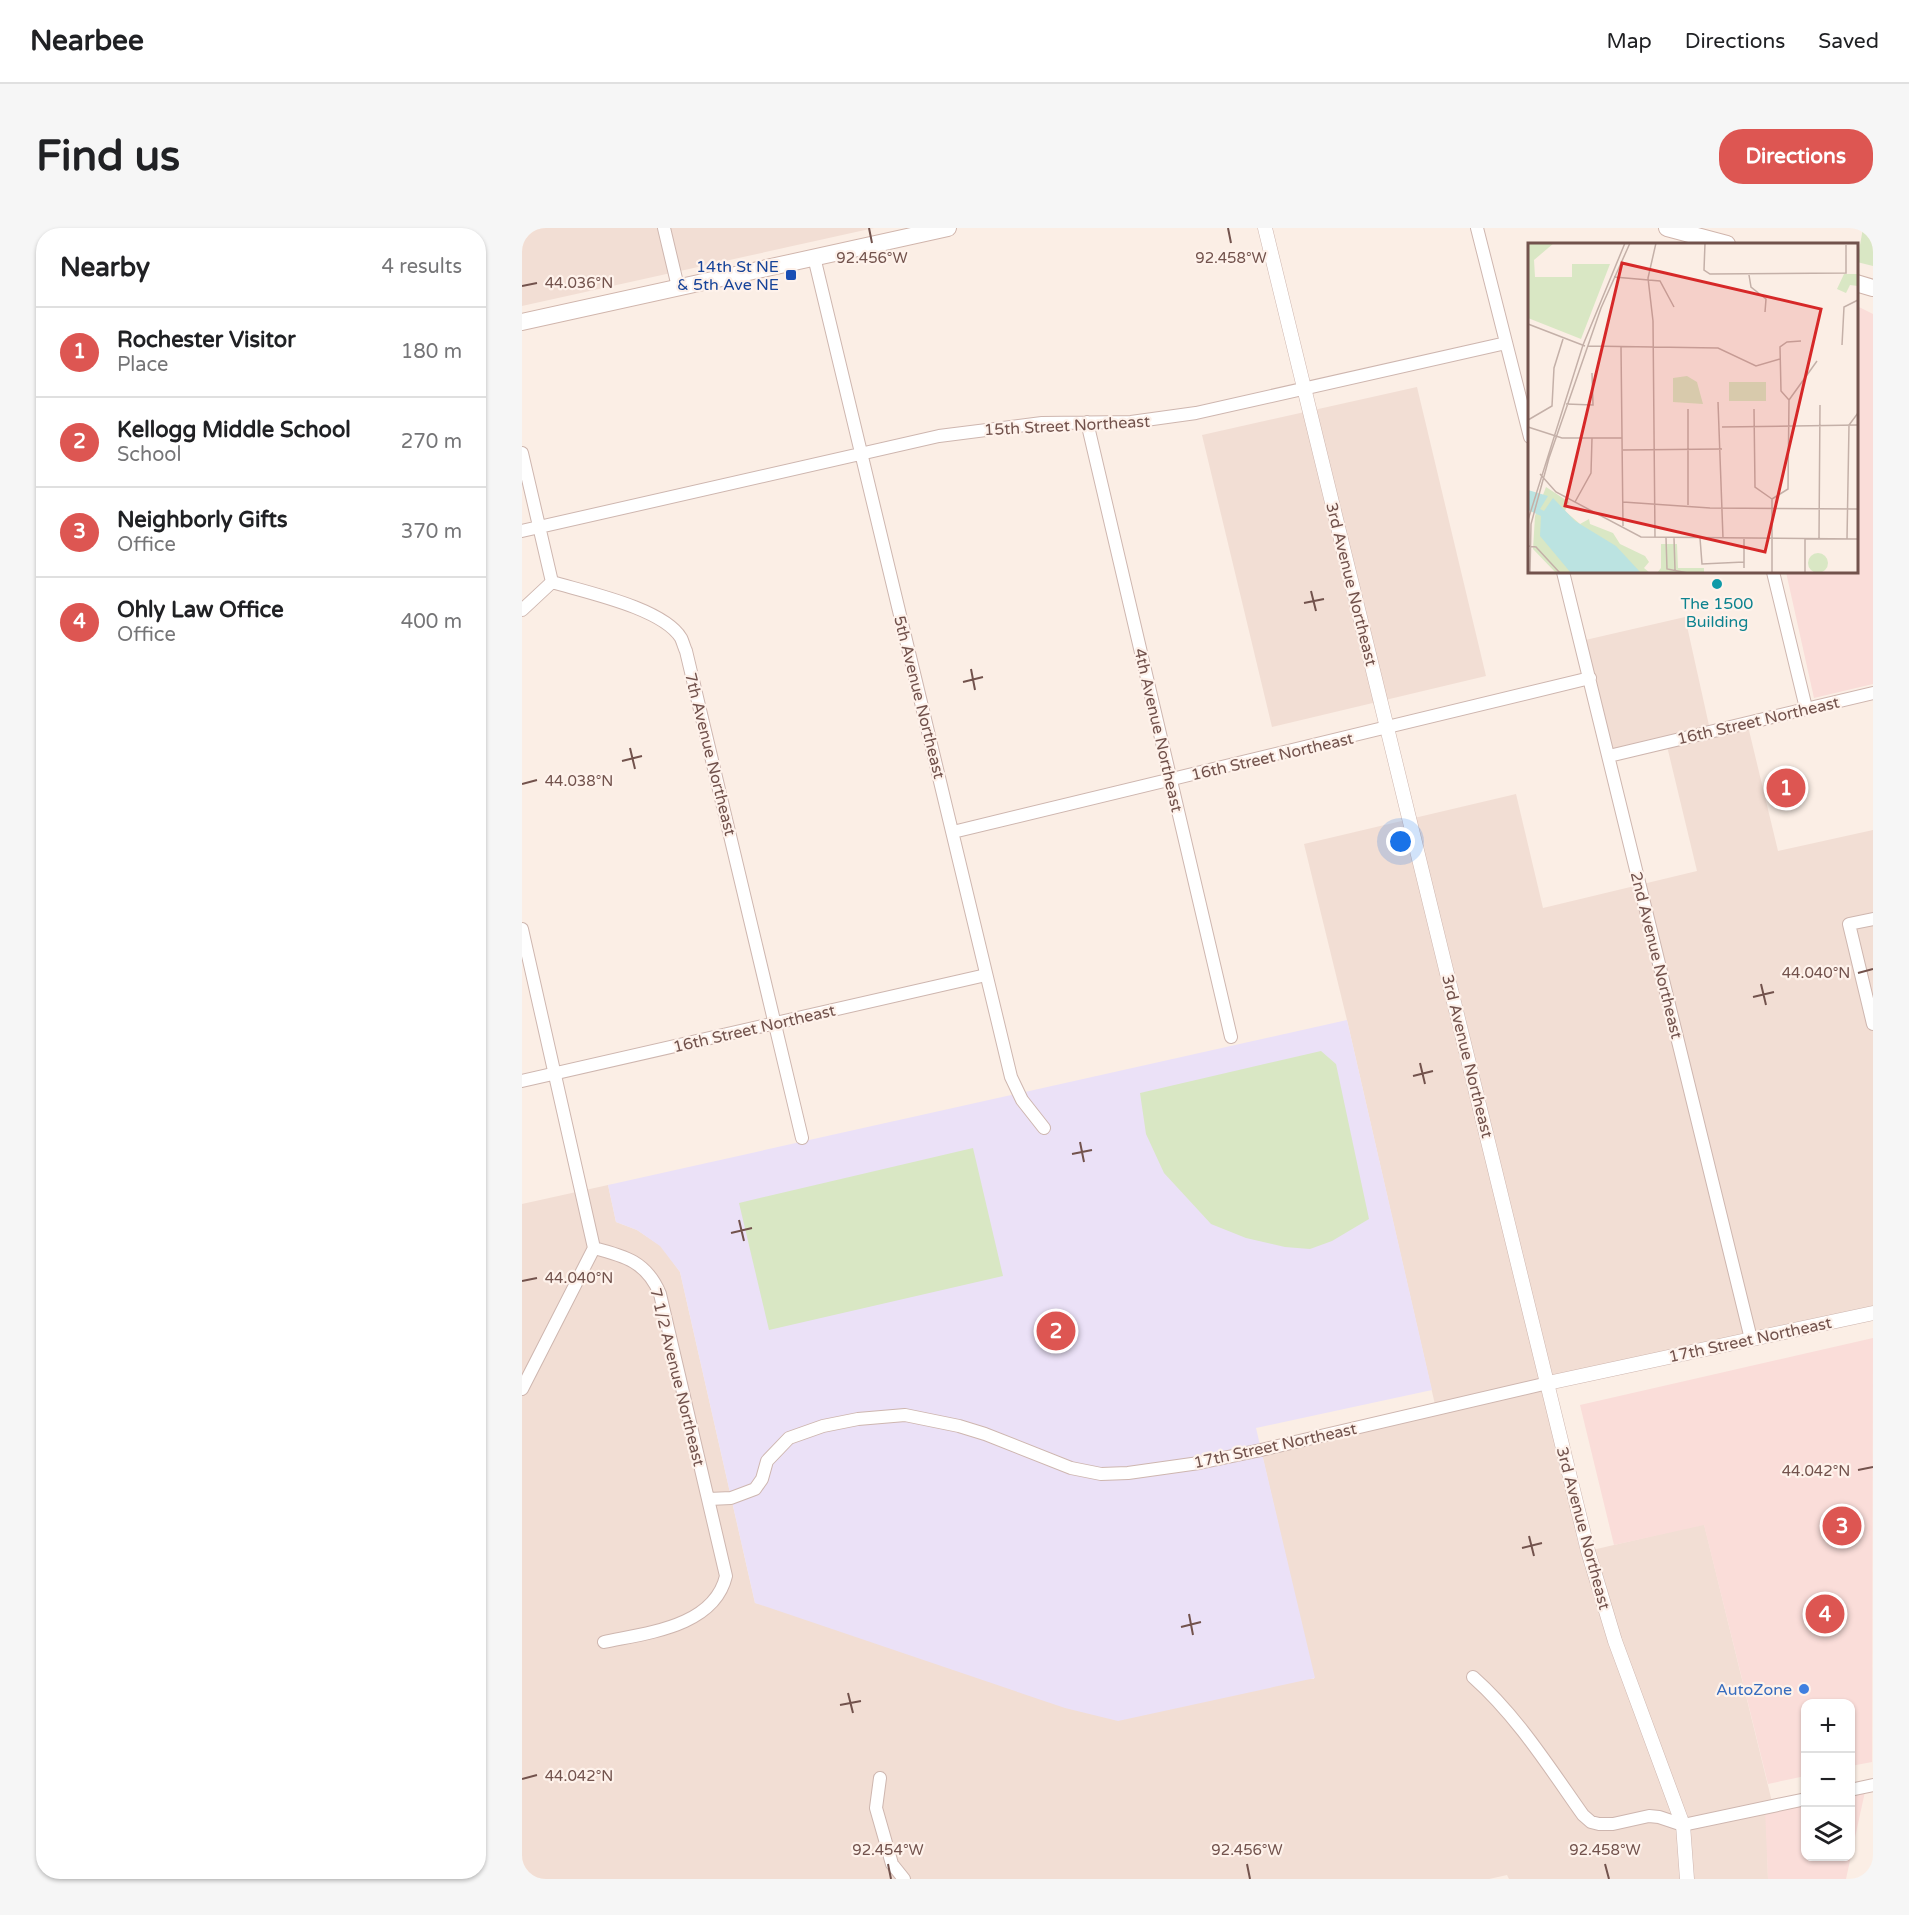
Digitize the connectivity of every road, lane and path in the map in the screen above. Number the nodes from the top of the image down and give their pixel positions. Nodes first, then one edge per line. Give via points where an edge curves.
1 (664, 228) edge
2 (948, 228) edge
3 (1264, 228) edge
4 (1477, 228) edge
5 (1667, 228) edge
6 (1723, 243) edge
7 (814, 257) junction
8 (1858, 283) edge
9 (678, 287) junction
10 (1873, 288) edge
11 (522, 322) edge
12 (1506, 343) junction
13 (1304, 389) junction
14 (1087, 422) junction
15 (1528, 429) edge
16 (522, 453) edge
17 (861, 453) junction
18 (539, 527) junction
19 (522, 531) edge
20 (1563, 573) edge
21 (1773, 573) edge
22 (552, 582) junction
23 (522, 610) edge
24 (1590, 678) junction
25 (1873, 693) edge
26 (1806, 708) junction
27 (1388, 728) junction
28 (1609, 756) junction
29 (1171, 780) junction
30 (953, 832) junction
31 (1873, 919) edge
32 (522, 929) edge
33 (986, 975) junction
34 (776, 1024) junction
35 (1873, 1024) edge
36 (1231, 1037) dead end
37 (556, 1073) junction
38 (522, 1081) edge
39 (1044, 1128) dead end
40 (802, 1138) dead end
41 (594, 1248) junction
42 (1873, 1313) edge
43 (1751, 1339) junction
44 (1548, 1383) junction
45 (522, 1389) edge
46 (709, 1499) junction
47 (604, 1642) dead end
48 (1473, 1677) dead end
49 (880, 1778) dead end
50 (1873, 1785) edge
51 (1855, 1789) edge
52 (1801, 1800) edge
53 (1683, 1825) junction
54 (904, 1879) edge
55 (1687, 1879) edge

1 - 9 street
2 - 7 main road
3 - 13 street, 3rd Avenue Northeast
4 - 12 street
5 - 6 main road
7 - 9 main road
7 - 17 street, 5th Avenue Northeast
8 - 10 main road
9 - 11 main road
12 - 13 street, 15th Street Northeast
12 - 15 street
13 - 14 street, 15th Street Northeast via 1163,419
13 - 27 street, 3rd Avenue Northeast
14 - 17 street, 15th Street Northeast via 966,432
14 - 29 street, 4th Avenue Northeast
16 - 18 street
17 - 18 street, 15th Street Northeast
17 - 30 street, 5th Avenue Northeast
18 - 19 street, 15th Street Northeast
18 - 22 street
20 - 24 street, 2nd Avenue Northeast
21 - 26 street
22 - 23 street
22 - 34 street, 7th Avenue Northeast via 641,609 680,637
24 - 27 street, 16th Street Northeast
24 - 28 street, 2nd Avenue Northeast
25 - 26 street, 16th Street Northeast
26 - 28 street, 16th Street Northeast
27 - 29 street, 16th Street Northeast
27 - 44 street, 3rd Avenue Northeast
28 - 43 street, 2nd Avenue Northeast
29 - 30 street, 16th Street Northeast
29 - 36 street, 4th Avenue Northeast
30 - 33 street, 5th Avenue Northeast
31 - 35 street via 1849,924
32 - 37 street
33 - 34 street, 16th Street Northeast
33 - 39 street, 5th Avenue Northeast via 1011,1077 1022,1100
34 - 37 street, 16th Street Northeast
34 - 40 street, 7th Avenue Northeast
37 - 38 street, 16th Street Northeast
37 - 41 street
41 - 45 street
41 - 46 street, 7 1/2 Avenue Northeast via 628,1258 656,1283
42 - 43 street, 17th Street Northeast
43 - 44 street, 17th Street Northeast
44 - 46 street, 17th Street Northeast via 1251,1452 1128,1473 1101,1474 1071,1468 985,1434 922,1418 904,1415 858,1419 789,1438 767,1461 755,1489 731,1498
44 - 53 street, 3rd Avenue Northeast via 1614,1641
46 - 47 street, 7 1/2 Avenue Northeast via 726,1576 716,1599 705,1610 674,1625
48 - 53 street via 1494,1695 1591,1822 1613,1824 1649,1816
49 - 54 street via 876,1808 892,1864
50 - 51 street
52 - 53 street
53 - 55 street, 3rd Avenue Northeast

